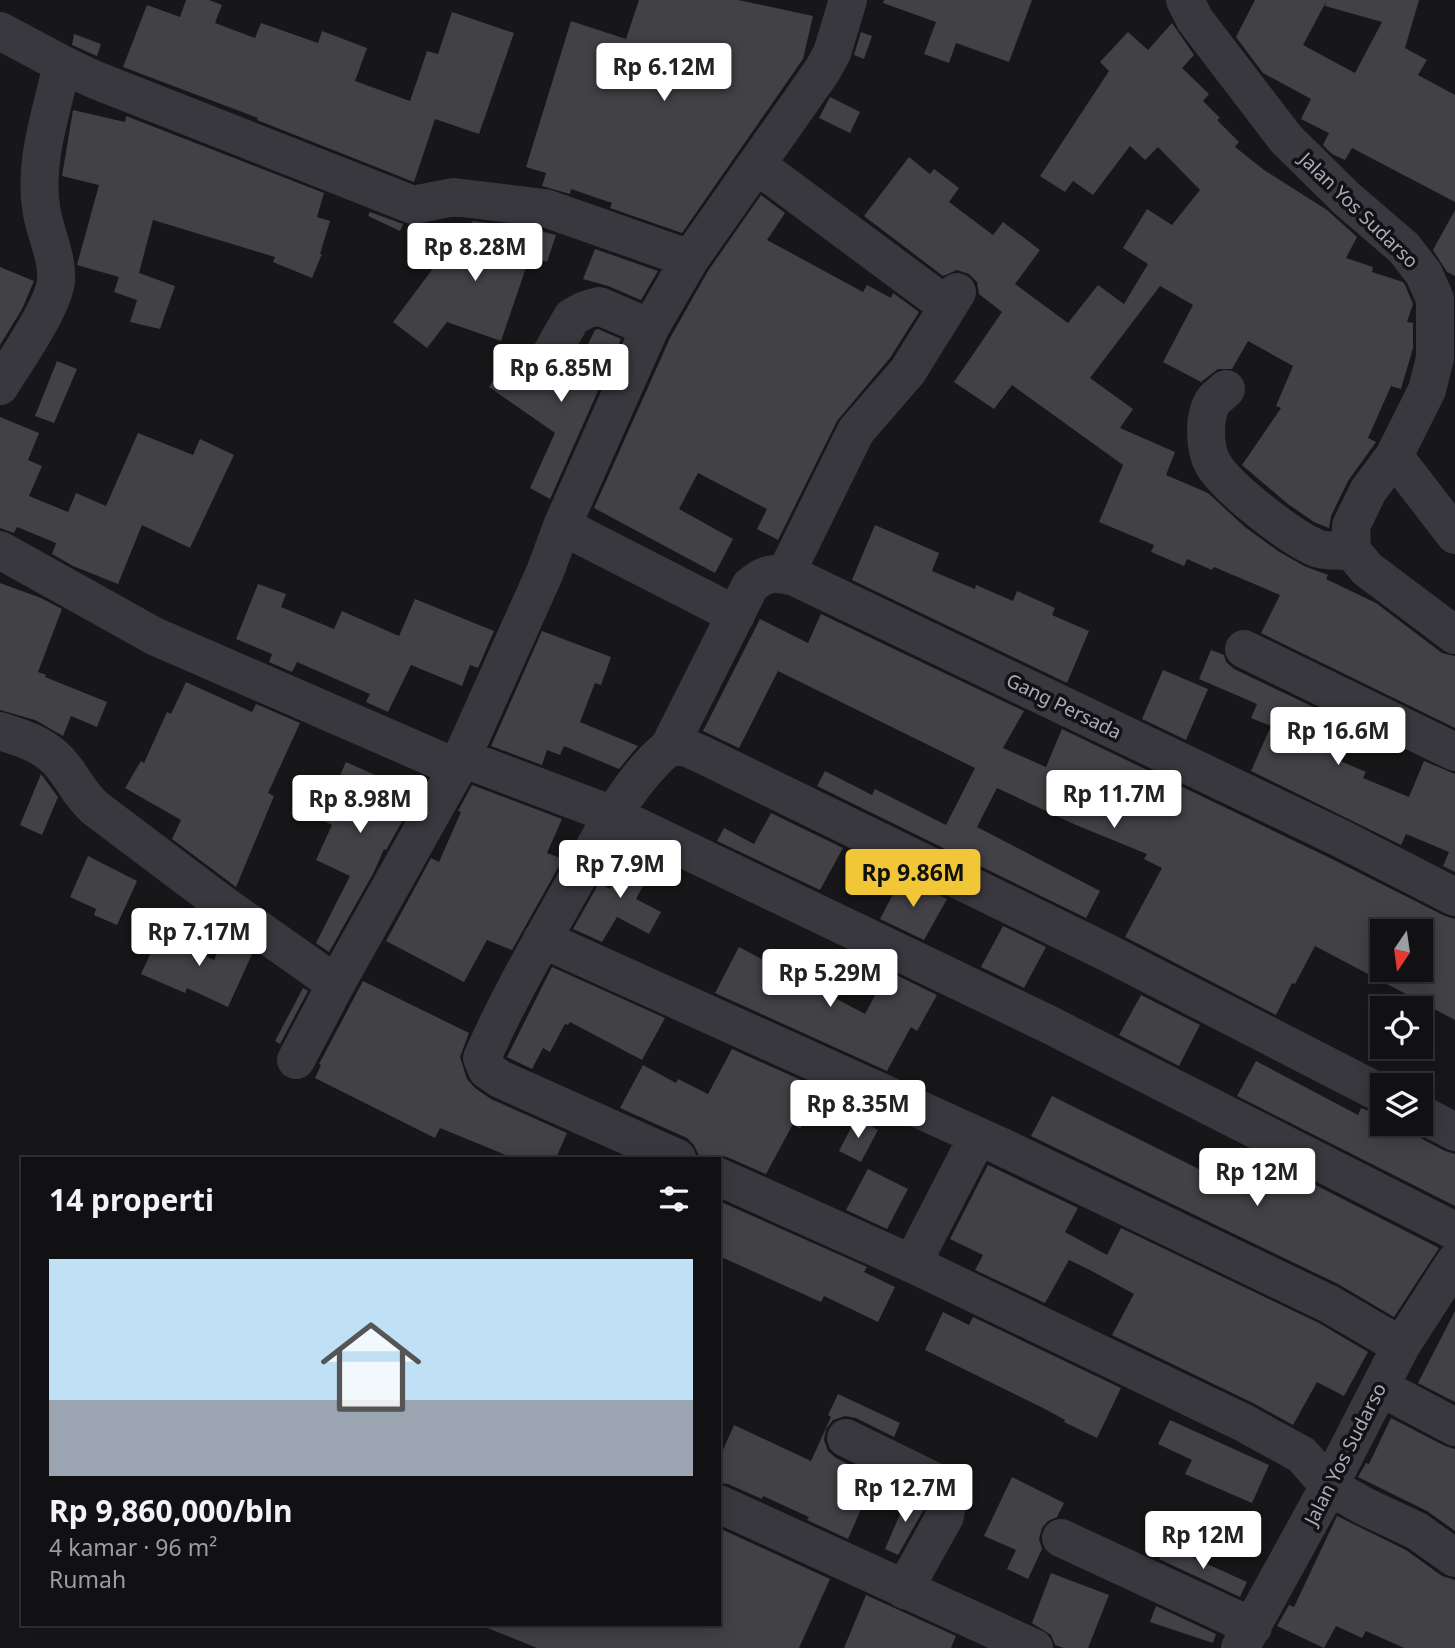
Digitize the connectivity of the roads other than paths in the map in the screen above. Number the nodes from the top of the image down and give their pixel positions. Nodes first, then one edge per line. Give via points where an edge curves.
1 (847, 0) edge
2 (1185, 0) edge
3 (0, 32) edge
4 (62, 64) junction
5 (757, 165) junction
6 (690, 259) junction
7 (650, 328) junction
8 (551, 354) dead end
9 (0, 386) edge
10 (1226, 389) dead end
11 (1394, 457) junction
12 (562, 526) junction
13 (1455, 535) edge
14 (0, 550) edge
15 (1352, 551) junction
16 (785, 575) junction
17 (736, 615) junction
18 (1455, 635) edge
19 (1244, 649) dead end
20 (0, 731) edge
21 (669, 747) junction
22 (1455, 752) edge
23 (459, 763) junction
24 (613, 815) junction
25 (1455, 897) edge
26 (542, 939) junction
27 (336, 984) junction
28 (296, 1060) dead end
29 (1370, 1088) edge
30 (1433, 1120) edge
31 (1455, 1132) edge
32 (988, 1141) junction
33 (675, 1157) edge
34 (721, 1178) edge
35 (1455, 1231) edge
36 (1455, 1262) edge
37 (920, 1268) junction
38 (1401, 1346) junction
39 (1380, 1387) junction
40 (1455, 1427) edge
41 (846, 1438) dead end
42 (1329, 1486) junction
43 (721, 1505) edge
44 (1061, 1538) dead end
45 (1455, 1559) edge
46 (904, 1590) junction
47 (1247, 1638) edge
48 (1034, 1648) edge

1 - 5 street via 822,71
2 - 11 street, Jalan Yos Sudarso via 1195,20 1286,139 1404,248 1424,274 1435,299 1435,358 1427,390
3 - 4 street
4 - 6 street via 413,205 465,198 545,208
4 - 9 street via 39,164 41,209 56,282
5 - 6 street
5 - 16 street via 952,299 908,371 856,431
6 - 7 street
7 - 8 street via 599,306 572,317
7 - 12 street
10 - 15 street via 1209,413 1212,463 1274,521 1315,548
11 - 13 street
11 - 15 street, Jalan Yos Sudarso via 1368,491 1352,526
12 - 17 street
12 - 23 street
14 - 23 street via 168,643
15 - 18 street via 1367,569
16 - 17 street via 764,575 750,586
16 - 25 street, Gang Persada
17 - 21 street
19 - 22 street
20 - 27 street via 50,752 87,801
21 - 24 street
21 - 29 street via 685,747 740,773
23 - 24 street
23 - 27 street
24 - 26 street
24 - 35 street via 1048,1024
26 - 32 street
26 - 33 street via 482,1058 487,1070
27 - 28 street
30 - 31 street
32 - 37 street
32 - 38 street via 1329,1304
34 - 37 street
36 - 38 street, Jalan Yos Sudarso
37 - 42 street via 1244,1423 1301,1455
38 - 39 street, Jalan Yos Sudarso
39 - 40 street
39 - 42 street, Jalan Yos Sudarso
41 - 46 street via 938,1483 944,1491 945,1516
42 - 45 street via 1417,1531
42 - 47 street, Jalan Yos Sudarso
43 - 46 street
44 - 47 street
46 - 48 street

